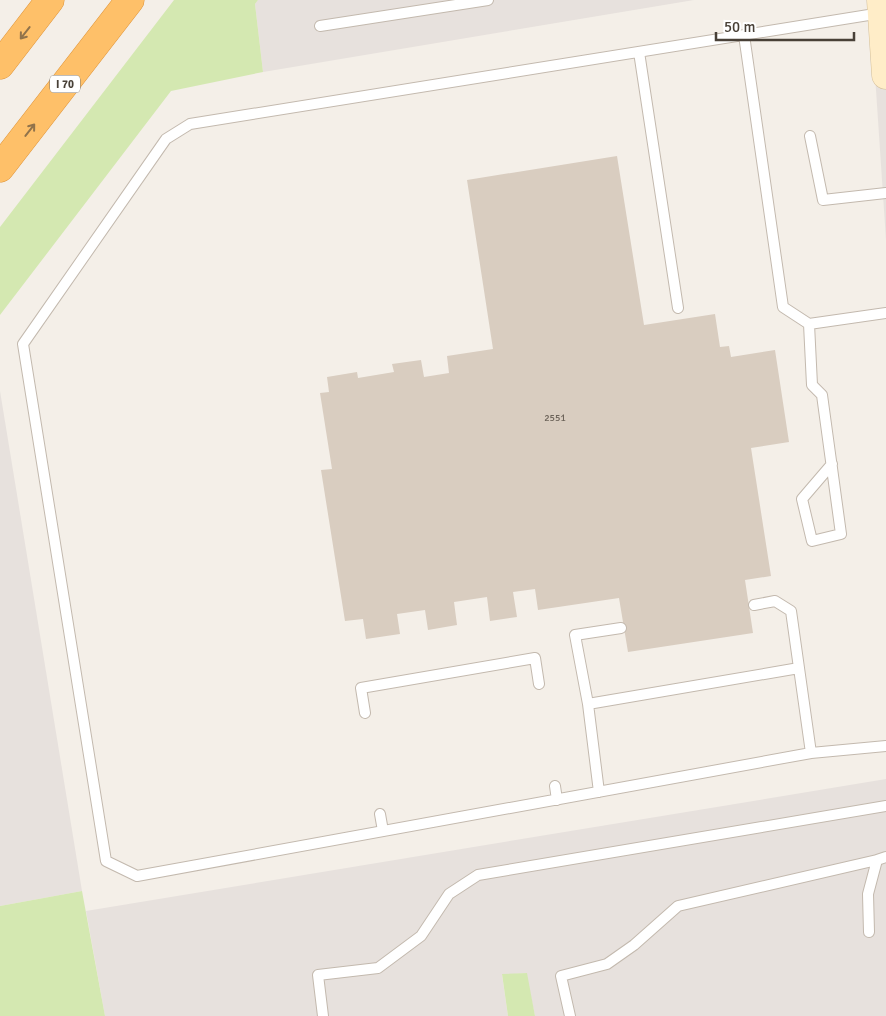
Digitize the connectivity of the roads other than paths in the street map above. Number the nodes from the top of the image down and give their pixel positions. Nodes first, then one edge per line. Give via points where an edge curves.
1 (50, 0) edge
2 (130, 0) edge
3 (488, 0) edge
4 (882, 7) edge
5 (320, 26) dead end
6 (744, 35) junction
7 (639, 52) junction
8 (886, 61) edge
9 (0, 65) edge
10 (810, 136) dead end
11 (0, 168) edge
12 (886, 193) edge
13 (678, 308) dead end
14 (886, 313) edge
15 (808, 324) junction
16 (832, 464) junction
17 (754, 605) dead end
18 (621, 628) dead end
19 (799, 668) junction
20 (539, 684) dead end
21 (588, 704) junction
22 (365, 713) dead end
23 (886, 746) edge
24 (811, 753) junction
25 (555, 786) dead end
26 (599, 792) junction
27 (557, 800) junction
28 (886, 806) edge
29 (380, 814) dead end
30 (383, 832) junction
31 (882, 859) edge
32 (869, 932) dead end
33 (323, 1016) edge
34 (570, 1016) edge

1 -> 9 highway
11 -> 2 highway, I 70
3 - 5 lane
4 - 6 lane
4 - 8 main road
6 - 7 lane
6 - 15 lane via 784,307
7 - 13 lane
7 - 30 lane via 190,124 166,139 23,344 106,861 137,876
10 - 12 lane via 824,200
14 - 15 lane
15 - 16 lane via 812,385 822,395
16 - 16 lane via 842,534 812,541 802,499
17 - 19 lane via 775,601 791,611
18 - 21 lane via 575,635
19 - 21 lane
19 - 24 lane
20 - 22 lane via 535,658 361,688
21 - 26 lane
23 - 24 lane
24 - 26 lane
25 - 27 lane
26 - 27 lane
27 - 30 lane
28 - 33 lane via 478,875 449,894 421,936 378,968 318,975
29 - 30 lane
31 - 32 lane via 868,894
31 - 34 lane via 678,906 634,946 607,964 561,976

